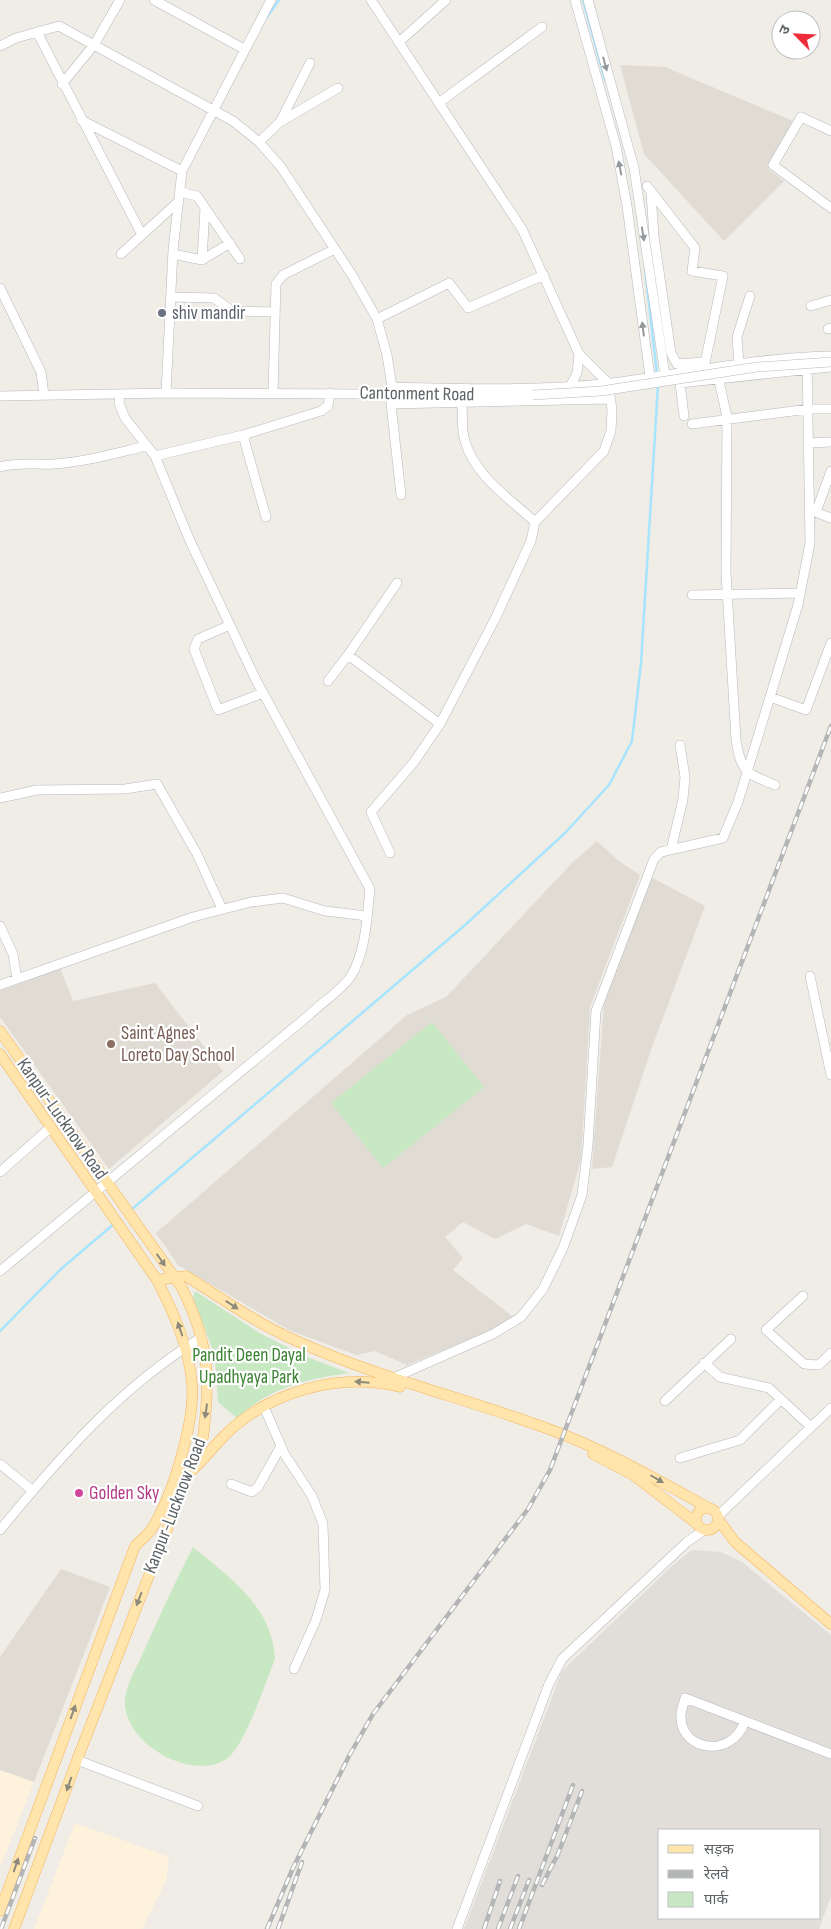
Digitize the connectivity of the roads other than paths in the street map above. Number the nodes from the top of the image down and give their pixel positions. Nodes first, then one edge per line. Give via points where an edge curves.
1 (120, 0) edge
2 (154, 0) edge
3 (271, 0) edge
4 (370, 0) edge
5 (446, 0) edge
6 (575, 0) edge
7 (588, 0) edge
8 (593, 0) edge
9 (542, 27) dead end
10 (37, 32) junction
11 (602, 34) dead end
12 (399, 42) junction
13 (94, 45) junction
14 (0, 46) edge
15 (244, 49) junction
16 (310, 63) dead end
17 (62, 84) junction
18 (338, 88) dead end
19 (440, 102) junction
20 (214, 109) junction
21 (81, 120) junction
22 (280, 122) junction
23 (831, 131) edge
24 (259, 142) junction
25 (182, 171) junction
26 (180, 197) junction
27 (205, 208) junction
28 (831, 208) edge
29 (142, 235) junction
30 (230, 243) junction
31 (334, 249) junction
32 (121, 254) dead end
33 (173, 254) junction
34 (240, 258) dead end
35 (202, 260) junction
36 (544, 275) junction
37 (0, 288) edge
38 (750, 296) dead end
39 (171, 297) junction
40 (831, 300) edge
41 (811, 306) dead end
42 (275, 312) junction
43 (377, 319) junction
44 (579, 354) junction
45 (807, 356) junction
46 (831, 356) edge
47 (831, 362) edge
48 (739, 364) junction
49 (705, 365) junction
50 (716, 366) junction
51 (831, 366) edge
52 (807, 368) junction
53 (665, 374) junction
54 (650, 377) junction
55 (718, 379) junction
56 (608, 383) junction
57 (571, 386) junction
58 (392, 391) junction
59 (166, 393) junction
60 (273, 393) junction
61 (330, 393) junction
62 (120, 394) junction
63 (44, 395) junction
64 (0, 396) edge
65 (610, 399) junction
66 (563, 400) junction
67 (462, 403) junction
68 (391, 404) junction
69 (809, 409) junction
70 (831, 409) edge
71 (684, 416) dead end
72 (726, 420) junction
73 (692, 424) dead end
74 (243, 435) junction
75 (809, 442) junction
76 (831, 442) edge
77 (146, 446) junction
78 (155, 456) junction
79 (0, 467) edge
80 (831, 471) edge
81 (401, 495) dead end
82 (813, 511) junction
83 (266, 518) dead end
84 (831, 518) edge
85 (535, 522) junction
86 (397, 583) dead end
87 (800, 592) junction
88 (727, 594) junction
89 (692, 595) dead end
90 (230, 625) junction
91 (831, 643) edge
92 (348, 656) junction
93 (328, 681) dead end
94 (263, 693) junction
95 (770, 696) junction
96 (440, 724) junction
97 (680, 746) dead end
98 (747, 773) junction
99 (775, 785) dead end
100 (0, 798) edge
101 (671, 850) junction
102 (390, 853) dead end
103 (222, 909) junction
104 (367, 916) junction
105 (0, 926) edge
106 (810, 976) dead end
107 (17, 979) junction
108 (0, 985) edge
109 (0, 1032) edge
110 (0, 1054) edge
111 (831, 1075) edge
112 (50, 1128) junction
113 (0, 1172) edge
114 (107, 1182) junction
115 (94, 1192) junction
116 (0, 1271) edge
117 (174, 1277) junction
118 (157, 1280) junction
119 (803, 1296) dead end
120 (202, 1337) junction
121 (731, 1339) dead end
122 (186, 1347) junction
123 (831, 1353) edge
124 (704, 1363) junction
125 (391, 1379) junction
126 (781, 1399) junction
127 (665, 1401) dead end
128 (264, 1407) junction
129 (831, 1408) edge
130 (811, 1427) junction
131 (281, 1446) junction
132 (680, 1458) dead end
133 (0, 1464) edge
134 (190, 1472) junction
135 (231, 1484) dead end
136 (33, 1491) junction
137 (714, 1513) junction
138 (701, 1527) junction
139 (0, 1530) edge
140 (146, 1535) junction
141 (161, 1542) junction
142 (735, 1542) junction
143 (831, 1624) edge
144 (294, 1669) dead end
145 (744, 1721) junction
146 (831, 1754) edge
147 (77, 1760) junction
148 (198, 1806) dead end
149 (0, 1911) edge
150 (14, 1929) edge
151 (458, 1929) edge

1 - 13 street
2 - 15 street
3 - 15 street
4 - 12 street
5 - 12 street
54 -> 6 street via 616,146
7 -> 53 street via 634,168
8 - 11 street
9 - 19 street
10 - 13 street via 59,26
10 - 14 street
10 - 17 street
12 - 19 street
13 - 17 street
13 - 20 street
15 - 20 street
16 - 22 street
17 - 21 street
18 - 22 street
19 - 36 street via 522,229
20 - 24 street
20 - 25 street
21 - 25 street
21 - 29 street
22 - 24 street
23 - 28 street via 801,117 773,165
24 - 31 street via 281,167
25 - 26 street
26 - 27 street via 197,196
26 - 29 street
26 - 33 street
27 - 30 street
27 - 35 street
29 - 32 street
30 - 34 street
30 - 35 street
31 - 42 street via 282,275 276,284
31 - 43 street
33 - 35 street
33 - 39 street
36 - 43 street via 468,308 449,282
36 - 44 street
37 - 63 street via 41,372
38 - 48 street via 737,337
39 - 42 street via 214,298 232,311
39 - 59 street
40 - 41 street
42 - 60 street
43 - 58 street
44 - 56 street
44 - 57 street via 578,370
45 - 46 street
45 - 48 street
45 - 52 street
47 - 58 street, Cantonment Road, bridge via 757,367 601,391 533,395
48 - 50 street
49 - 49 street via 723,276 692,271 695,248 649,190 672,353 677,364
49 - 50 street
49 - 53 street
50 - 55 street
51 - 52 street
52 - 55 street
52 - 69 street
53 - 54 street
54 - 56 street
55 - 71 street via 680,383
55 - 72 street
56 - 57 street
56 - 65 street
57 - 58 street
57 - 66 street
58 - 61 street, Cantonment Road
58 - 68 street
59 - 60 street, Cantonment Road
59 - 62 street, Cantonment Road
60 - 61 street, Cantonment Road
61 - 74 street via 328,406 321,411
62 - 63 street, Cantonment Road
62 - 77 street via 119,403 125,418
63 - 64 street, Cantonment Road
65 - 66 street
65 - 85 street via 611,432 604,451
66 - 67 street
67 - 68 street
67 - 85 street via 464,439 470,455 490,480
68 - 81 street
69 - 70 street
69 - 72 street
69 - 75 street
72 - 73 street
72 - 88 street
74 - 78 street
74 - 83 street
75 - 76 street
75 - 82 street
77 - 78 street
77 - 79 street via 55,464
78 - 90 street
80 - 82 street
82 - 84 street
82 - 87 street
85 - 96 street via 532,540 496,617
86 - 92 street
87 - 88 street
87 - 95 street
88 - 89 street
88 - 98 street via 736,740 739,761
90 - 94 street
90 - 94 street via 198,639 194,649 218,710
91 - 95 street via 806,710
92 - 93 street
92 - 96 street
94 - 104 street via 370,889
95 - 98 street
96 - 102 street via 414,762 371,812
97 - 101 street via 685,777
98 - 99 street
98 - 101 street via 724,838
100 - 103 street via 37,790 125,790 157,784 197,854
101 - 125 street via 661,852 654,859 596,1011 582,1194 563,1248 543,1289 521,1317 493,1334
103 - 104 street via 283,898 325,911
103 - 107 street
104 - 114 street via 358,957 350,976 308,1015
105 - 107 street via 14,954
106 - 111 street
107 - 108 street
109 - 114 main road, Kanpur-Lucknow Road
110 - 112 main road, Kanpur-Lucknow Road
112 - 113 street
112 - 115 main road, Kanpur-Lucknow Road
114 - 115 street
114 -> 117 main road, Kanpur-Lucknow Road
115 - 116 street via 72,1214
115 - 118 main road, Kanpur-Lucknow Road
117 - 118 main road
117 - 120 main road, Kanpur-Lucknow Road via 182,1288
117 -> 125 main road via 186,1276 253,1319 290,1338
122 -> 118 main road, Kanpur-Lucknow Road
119 - 123 street via 766,1330 804,1364 819,1365
120 - 122 street
120 -> 134 main road, Kanpur-Lucknow Road via 208,1372 208,1402 203,1437
121 - 124 street
122 - 136 street via 135,1383 89,1427
122 - 140 main road, Kanpur-Lucknow Road via 192,1386 184,1446 153,1528
124 - 126 street via 720,1377 769,1388
124 - 127 street
125 -> 137 main road via 546,1428 602,1451
126 - 130 street
126 - 132 street via 740,1440
128 - 131 street
128 - 134 main road via 225,1435
138 -> 128 main road via 633,1475 602,1458 538,1431 417,1392 386,1384 350,1381 319,1385
129 - 130 street
130 - 137 street
131 - 135 street via 252,1492
131 - 144 street via 312,1496 323,1524 326,1552 325,1590 316,1620
133 - 136 street
134 - 141 main road, Kanpur-Lucknow Road
136 - 139 street
137 - 138 main road via 715,1527
137 - 138 main road via 699,1512
137 - 142 main road
138 - 142 main road
138 - 151 street via 562,1659 549,1684
140 - 141 main road
149 -> 140 main road, Kanpur-Lucknow Road via 135,1546
141 -> 147 main road, Kanpur-Lucknow Road
142 - 143 main road
145 - 145 street via 685,1698 681,1718 685,1732 696,1742 713,1748 723,1745 738,1735
145 - 146 street
147 - 148 street
147 -> 150 main road, Kanpur-Lucknow Road

